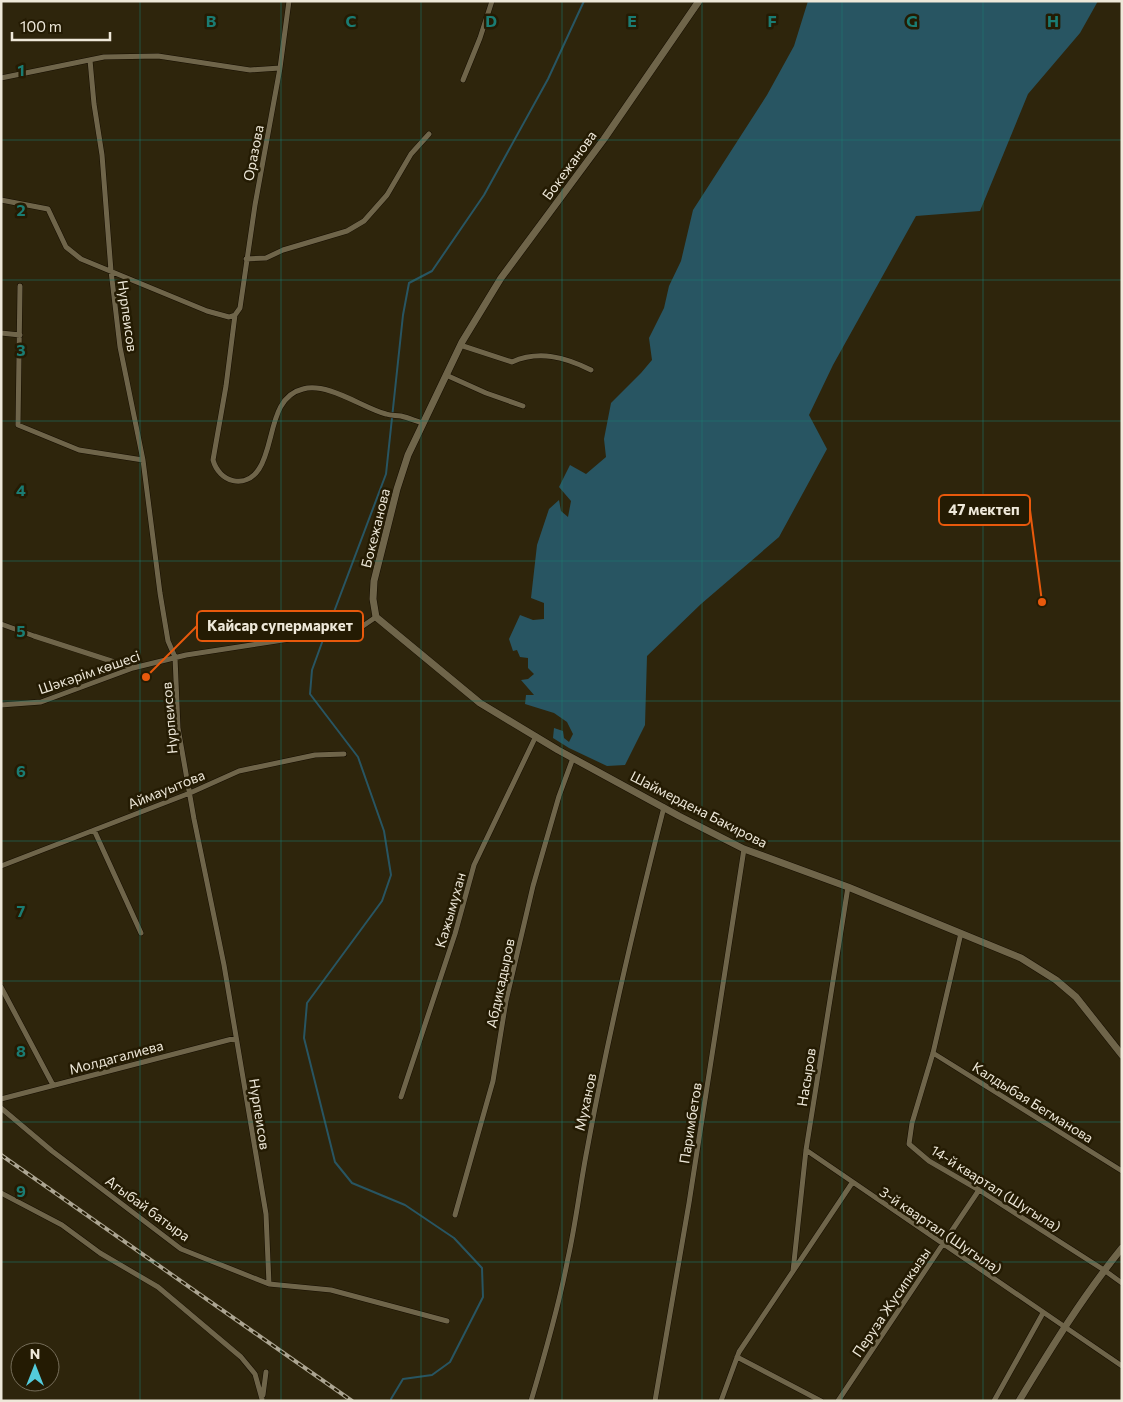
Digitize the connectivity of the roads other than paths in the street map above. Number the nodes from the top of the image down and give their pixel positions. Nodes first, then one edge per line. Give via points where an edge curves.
1 (289, 1) edge
2 (492, 1) edge
3 (699, 1) edge
4 (90, 60) junction
5 (280, 68) junction
6 (1, 78) edge
7 (463, 80) dead end
8 (429, 134) dead end
9 (1, 200) edge
10 (246, 259) junction
11 (111, 271) junction
12 (20, 286) dead end
13 (235, 315) junction
14 (1, 333) edge
15 (20, 335) junction
16 (460, 345) junction
17 (591, 370) dead end
18 (446, 375) junction
19 (523, 406) dead end
20 (423, 423) junction
21 (143, 460) junction
22 (376, 617) junction
23 (1, 624) edge
24 (175, 657) junction
25 (133, 668) junction
26 (1, 706) edge
27 (536, 736) junction
28 (344, 754) dead end
29 (573, 758) junction
30 (190, 793) junction
31 (664, 807) junction
32 (94, 830) junction
33 (744, 849) junction
34 (1, 866) edge
35 (848, 887) junction
36 (141, 933) dead end
37 (961, 933) junction
38 (1, 987) edge
39 (236, 1038) junction
40 (933, 1053) junction
41 (1122, 1055) edge
42 (53, 1085) junction
43 (401, 1097) dead end
44 (1, 1099) edge
45 (1, 1108) edge
46 (806, 1150) junction
47 (1122, 1170) edge
48 (852, 1183) junction
49 (978, 1190) junction
50 (1, 1193) edge
51 (455, 1215) dead end
52 (943, 1245) junction
53 (1122, 1248) edge
54 (1104, 1270) junction
55 (793, 1272) junction
56 (1122, 1283) edge
57 (269, 1284) junction
58 (1043, 1312) junction
59 (447, 1321) dead end
60 (1065, 1327) junction
61 (737, 1357) junction
62 (1122, 1366) edge
63 (266, 1372) dead end
64 (262, 1400) edge
65 (531, 1401) edge
66 (655, 1401) edge
67 (721, 1401) edge
68 (821, 1401) edge
69 (838, 1401) edge
70 (994, 1401) edge
71 (1019, 1401) edge

1 - 5 street, Оразова
2 - 7 street
3 - 16 street, Бокежанова via 604,139 502,278
4 - 5 street via 158,56 250,70
4 - 6 street
4 - 11 street, Нурпеисов via 102,155
5 - 10 street, Оразова
8 - 10 street via 411,154 387,195 364,221 347,231 266,258
9 - 11 street via 48,209 66,247 81,259
10 - 13 street, Оразова via 240,308
11 - 13 street via 207,311
11 - 21 street, Нурпеисов via 120,347
12 - 15 street
13 - 20 street via 213,460 216,470 224,478 242,481 251,478 264,458 282,406 291,394 302,389 322,389 386,414
14 - 15 street
15 - 21 street via 18,425 79,450
16 - 17 street via 512,362 540,354 572,361
16 - 18 street, Бокежанова
18 - 19 street
18 - 20 street, Бокежанова
20 - 22 street, Бокежанова via 397,489 374,581
21 - 24 street, Нурпеисов via 160,593 168,641
22 - 24 street, Шәкәрім көшесі via 358,630 345,634 316,634
22 - 27 street, Шаймердена Бакирова via 480,704
23 - 25 street
24 - 25 street, Шәкәрім көшесі
24 - 30 street, Нурпеисов via 178,728
25 - 26 street, Шәкәрім көшесі via 41,702
27 - 29 street, Шаймердена Бакирова
27 - 43 street, Кажымухан via 474,865 455,934
28 - 30 street, Аймауытова via 315,755 239,771
29 - 31 street, Шаймердена Бакирова
29 - 51 street, Абдикадыров via 533,886 506,1001 493,1081
30 - 32 street, Аймауытова
30 - 39 street, Нурпеисов
31 - 33 street, Шаймердена Бакирова
31 - 65 street, Муханов via 610,1036 569,1258
32 - 34 street, Аймауытова
32 - 36 street
33 - 35 street, Шаймердена Бакирова
33 - 66 street, Паримбетов
35 - 37 street, Шаймердена Бакирова
35 - 46 street, Насыров
37 - 40 street, 14-й квартал (Шугыла)
37 - 41 street, Шаймердена Бакирова via 1021,958 1056,980 1076,997
38 - 42 street
39 - 42 street, Молдагалиева
39 - 57 street, Нурпеисов via 266,1214
40 - 47 street, Калдыбая Бегманова
40 - 49 street, 14-й квартал (Шугыла) via 909,1144 929,1161
42 - 44 street, Молдагалиева
45 - 57 street, Агыбай батыра via 181,1249
46 - 48 street, 3-й квартал (Шугыла)
46 - 55 street, Насыров
48 - 52 street, 3-й квартал (Шугыла)
48 - 55 street
49 - 52 street, Перуза Жусипкызы
49 - 54 street, 14-й квартал (Шугыла)
50 - 64 street via 62,1225 100,1253 158,1287 242,1357 256,1374
52 - 58 street, 3-й квартал (Шугыла)
52 - 69 street, Перуза Жусипкызы
53 - 54 street
54 - 56 street, 14-й квартал (Шугыла)
54 - 60 street
55 - 61 street
57 - 59 street, Агыбай батыра via 331,1290
58 - 60 street, 3-й квартал (Шугыла)
58 - 70 street
60 - 62 street, 3-й квартал (Шугыла)
60 - 71 street
61 - 67 street
61 - 68 street
63 - 64 street

